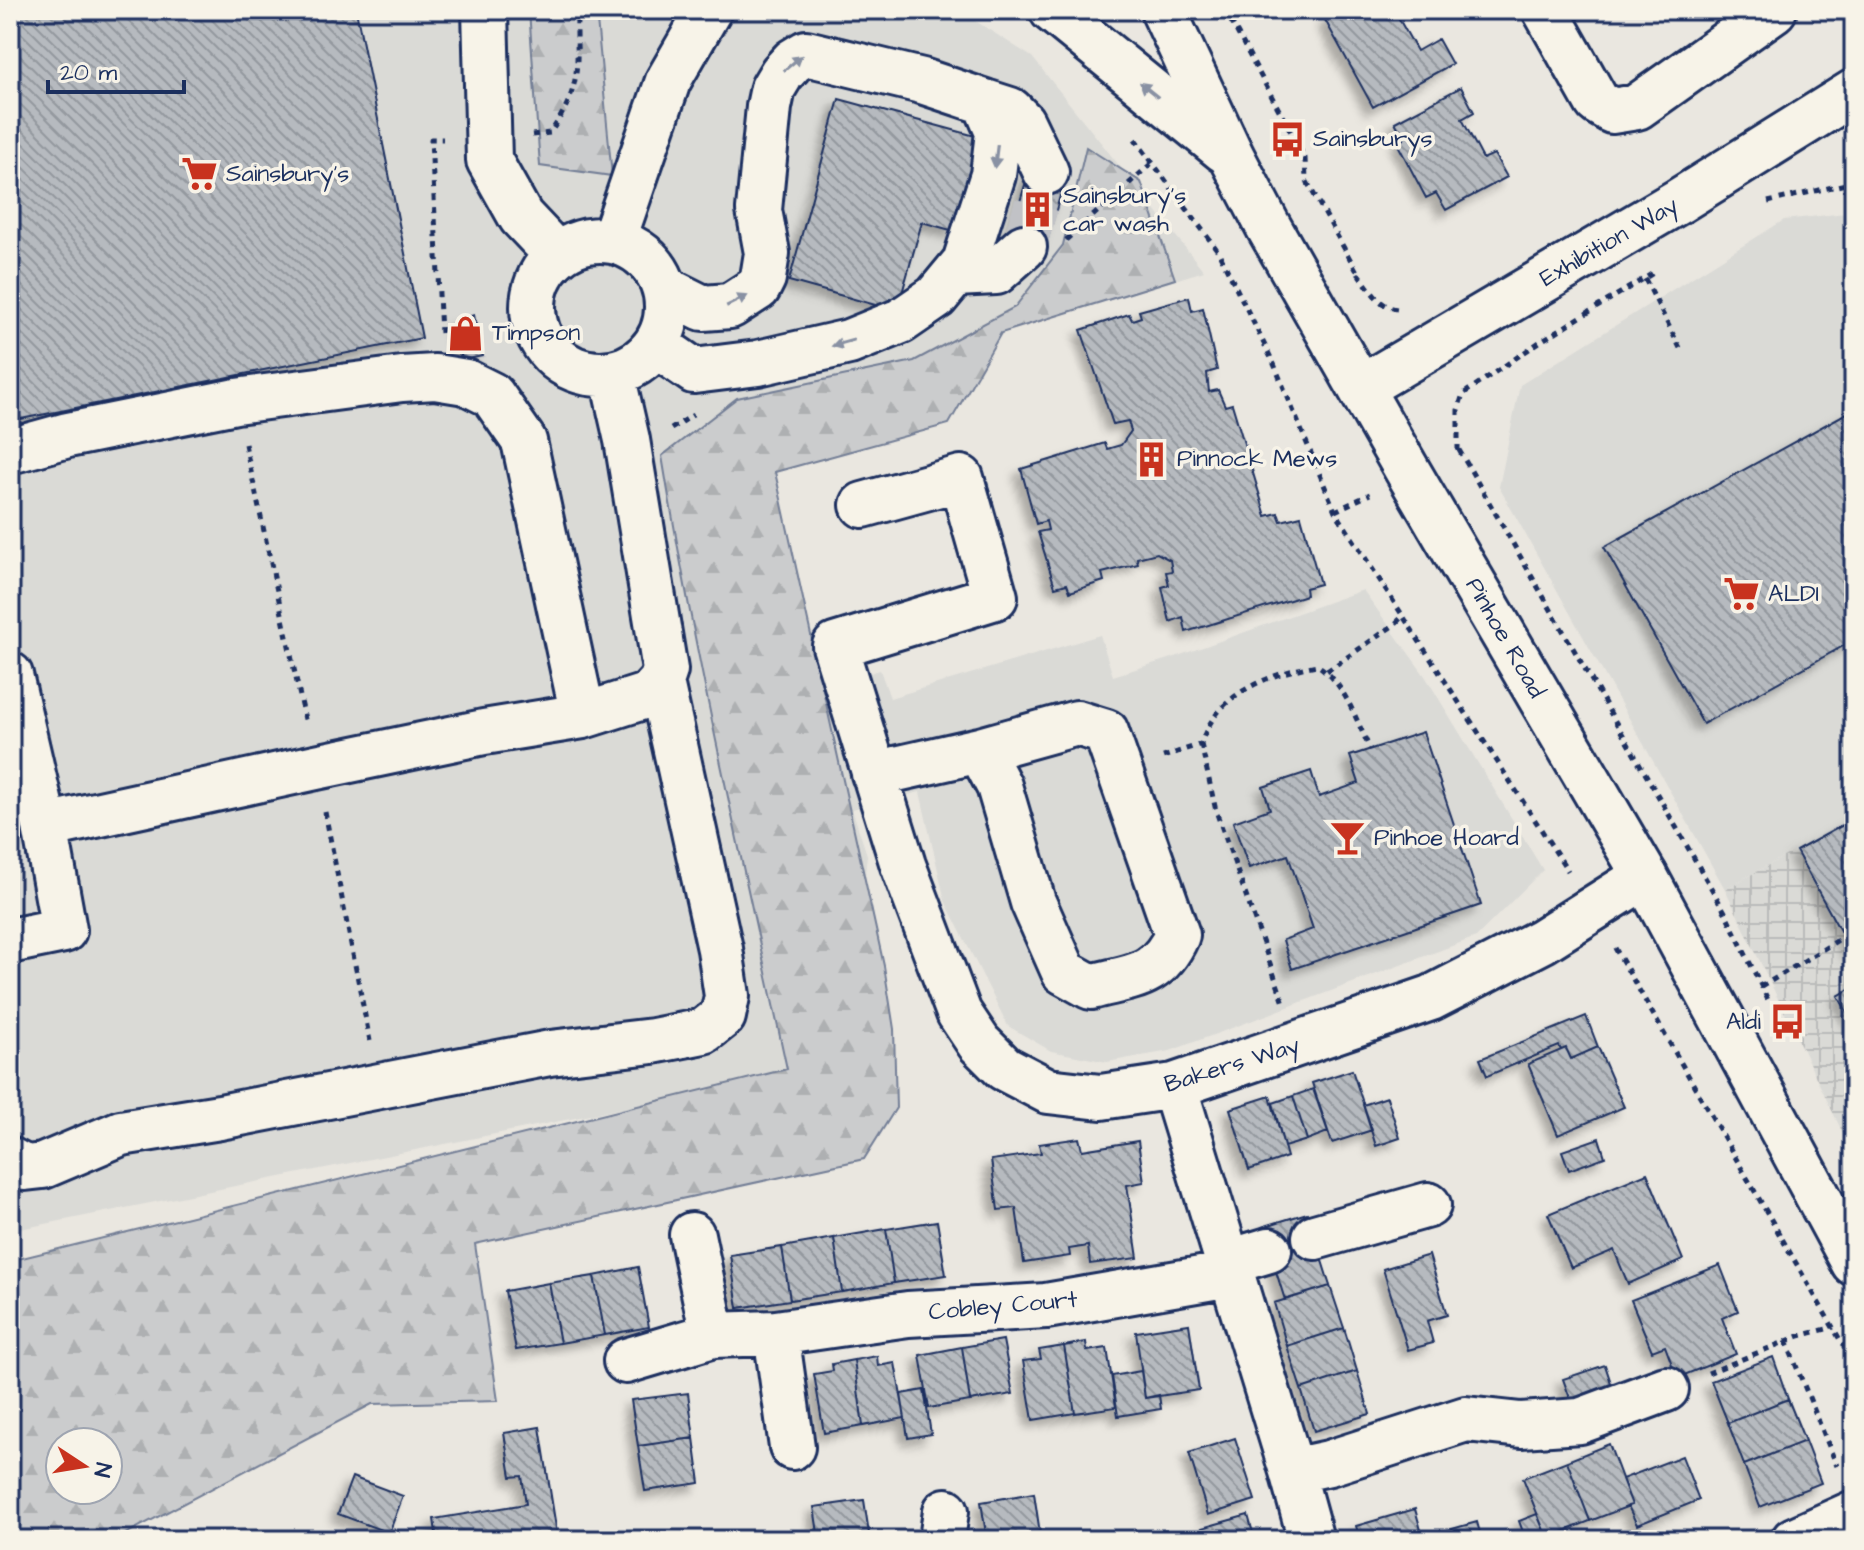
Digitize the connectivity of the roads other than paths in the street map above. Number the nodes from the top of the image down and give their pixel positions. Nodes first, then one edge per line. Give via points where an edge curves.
1 (485, 10) edge
2 (676, 10) edge
3 (709, 10) edge
4 (1052, 10) edge
5 (1163, 10) edge
6 (1545, 10) edge
7 (1774, 10) edge
8 (668, 81) junction
9 (1854, 92) edge
10 (985, 102) junction
11 (1232, 157) junction
12 (1046, 172) tunnel mouth
13 (613, 241) junction
14 (1024, 247) tunnel mouth
15 (557, 255) junction
16 (955, 274) junction
17 (665, 289) junction
18 (656, 345) junction
19 (612, 374) junction
20 (1362, 387) junction
21 (10, 451) edge
22 (863, 505) dead end
23 (10, 675) edge
24 (661, 682) junction
25 (583, 716) junction
26 (980, 750) junction
27 (874, 774) junction
28 (45, 826) junction
29 (1645, 876) junction
30 (10, 941) edge
31 (1174, 1086) junction
32 (10, 1160) edge
33 (1428, 1205) dead end
34 (692, 1235) dead end
35 (1315, 1237) dead end
36 (1243, 1262) junction
37 (1854, 1263) edge
38 (776, 1333) junction
39 (713, 1335) junction
40 (626, 1361) dead end
41 (1666, 1389) road end
42 (792, 1447) dead end
43 (1292, 1471) junction
44 (1854, 1513) edge
45 (1311, 1540) edge
46 (1794, 1540) edge

1 - 15 street via 489,160 521,217
2 - 8 street
3 - 8 street
11 -> 4 street
5 - 11 street, Pinhoe Road
6 - 7 street via 1597,102 1612,111 1637,107
8 - 13 street
9 - 20 street, Exhibition Way
10 - 12 street via 1010,110 1022,122
10 -> 16 street via 998,132 993,175 965,262
17 -> 10 street via 703,308 730,306 758,288 767,253 759,210 769,107 773,88 806,53
11 - 20 street, Pinhoe Road
13 - 15 street via 594,240
13 - 17 street via 646,258
14 - 16 street via 996,272
15 - 19 street via 534,292 539,335 568,367
16 -> 18 street via 936,297 901,321 849,342 792,356 694,371
17 - 18 street via 667,309
18 - 19 street
19 - 24 street via 665,670
20 - 29 street, Pinhoe Road
21 - 25 street via 236,401 402,379 466,382 492,395 524,441
22 - 27 street, Bakers Way via 961,478 995,597 835,646
23 - 28 street
24 - 25 street via 649,695
24 - 32 street via 727,996 723,1016 704,1031 550,1053 121,1133 43,1166 25,1168
25 - 28 street via 484,732
26 - 26 street via 1077,723 1106,732 1177,935 1167,956 1150,971 1091,987 1064,972 1033,902 999,786
26 - 27 street
27 - 31 street, Bakers Way via 959,1013 979,1043 1004,1068 1048,1091 1101,1097
28 - 30 street via 64,930
29 - 31 street, Bakers Way via 1542,941 1431,998
29 - 37 street, Pinhoe Road
31 - 36 street
33 - 35 street
34 - 39 street
36 - 38 street, Cobley Court via 1046,1306 908,1314
36 - 43 street
38 - 39 street, Cobley Court
38 - 42 street
39 - 40 street, Cobley Court
41 - 43 street via 1580,1421 1521,1425 1466,1419
43 - 45 street
44 - 46 street

